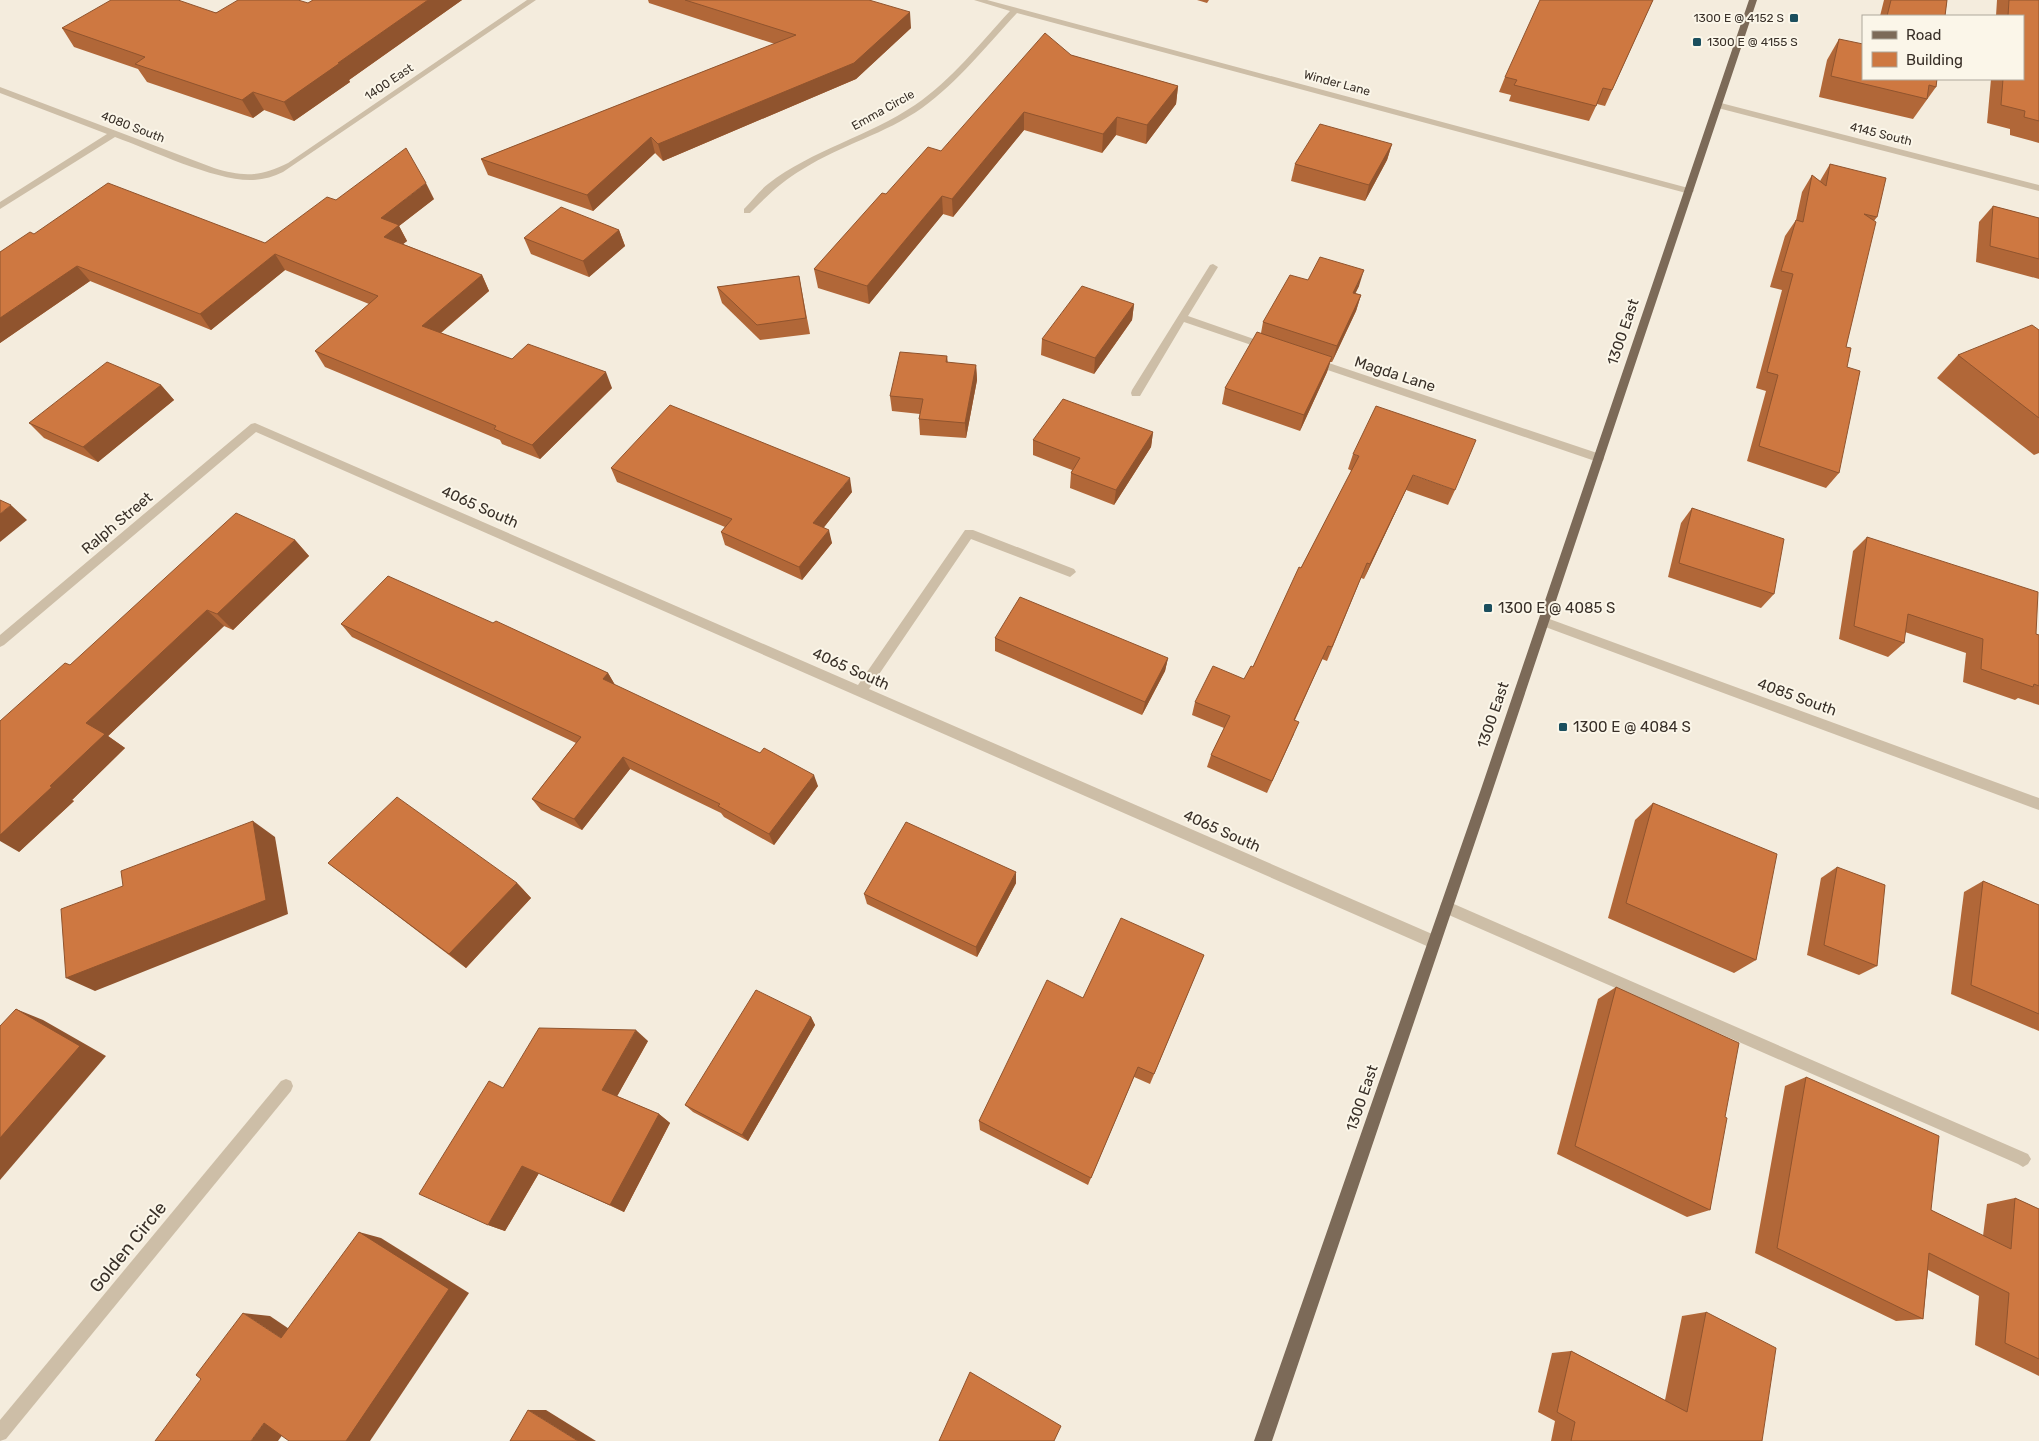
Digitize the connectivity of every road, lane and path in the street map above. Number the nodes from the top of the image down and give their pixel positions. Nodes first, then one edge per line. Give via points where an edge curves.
1 (532, 0) edge
2 (978, 0) edge
3 (1754, 0) edge
4 (1015, 10) junction
5 (0, 90) edge
6 (1717, 106) junction
7 (113, 134) junction
8 (258, 178) joint
9 (2039, 188) edge
10 (1689, 191) junction
11 (0, 206) edge
12 (747, 211) dead end
13 (1213, 267) dead end
14 (1182, 318) junction
15 (1277, 350) edge
16 (1305, 360) edge
17 (1136, 393) dead end
18 (255, 427) joint
19 (1599, 458) junction
20 (1070, 572) dead end
21 (1544, 622) junction
22 (0, 642) edge
23 (861, 691) junction
24 (2039, 804) edge
25 (1447, 907) junction
26 (1434, 942) junction
27 (286, 1086) dead end
28 (2022, 1159) dead end
29 (0, 1433) edge
30 (1263, 1441) edge

1 - 8 street, 1400 East via 291,165 275,174
2 - 4 street, Winder Lane
3 - 6 main road, 1300 East
4 - 10 street, Winder Lane
4 - 12 street, Emma Circle via 949,81 920,106 800,166 770,187
5 - 7 street, 4080 South
6 - 9 street, 4145 South
6 - 10 main road, 1300 East
7 - 8 street, 4080 South via 237,178
7 - 11 street
10 - 19 main road, 1300 East
13 - 14 street
14 - 15 street
14 - 17 street
16 - 19 street, Magda Lane
18 - 22 street, Ralph Street
18 - 23 street, 4065 South
19 - 21 main road, 1300 East
20 - 23 street via 969,533
21 - 24 street, 4085 South
21 - 25 main road, 1300 East
23 - 26 street, 4065 South
25 - 26 main road, 1300 East
25 - 28 street
26 - 30 main road, 1300 East
27 - 29 street, Golden Circle

